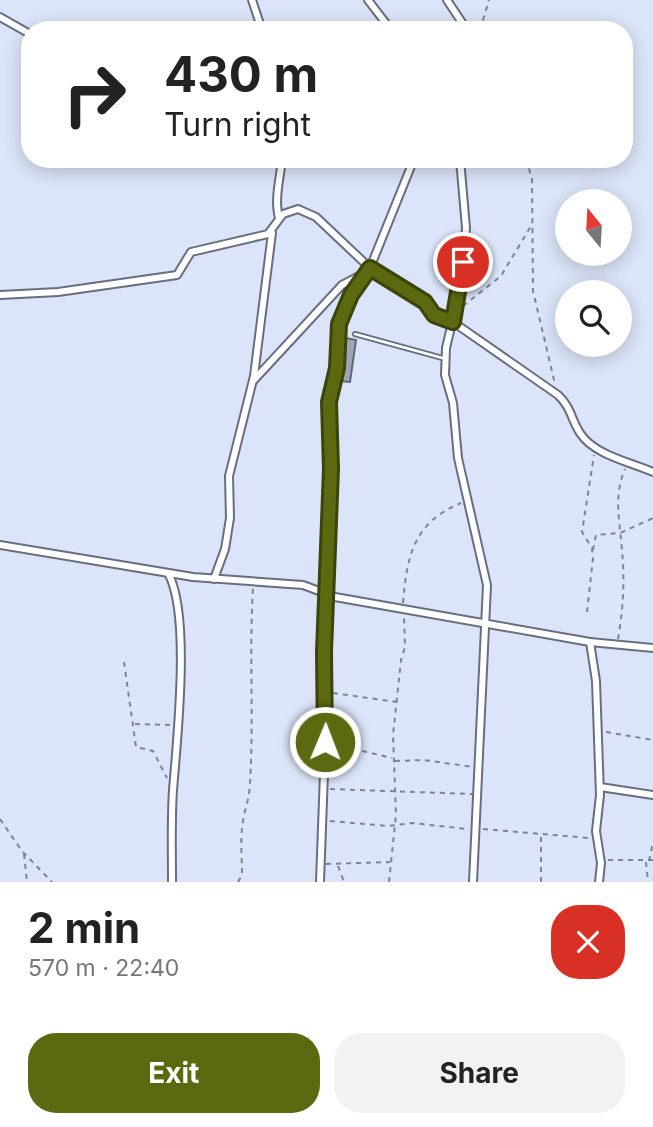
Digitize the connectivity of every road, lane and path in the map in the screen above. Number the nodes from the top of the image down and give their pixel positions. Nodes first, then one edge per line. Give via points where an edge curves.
1 (252, 0) edge
2 (368, 0) edge
3 (447, 0) edge
4 (489, 0) edge
5 (0, 17) edge
6 (259, 21) edge
7 (384, 21) edge
8 (461, 21) edge
9 (483, 21) edge
10 (21, 29) edge
11 (282, 168) edge
12 (410, 168) edge
13 (461, 168) edge
14 (529, 168) edge
15 (279, 219) junction
16 (531, 225) junction
17 (272, 233) junction
18 (368, 270) junction
19 (0, 295) edge
20 (455, 312) junction
21 (453, 322) junction
22 (355, 334) dead end
23 (446, 359) junction
24 (251, 385) junction
25 (558, 395) junction
26 (595, 447) junction
27 (629, 461) junction
28 (653, 472) edge
29 (468, 500) junction
30 (653, 518) edge
31 (620, 533) junction
32 (0, 545) edge
33 (593, 550) junction
34 (167, 573) junction
35 (215, 579) junction
36 (253, 580) junction
37 (326, 594) junction
38 (403, 608) junction
39 (587, 612) dead end
40 (483, 623) junction
41 (590, 642) junction
42 (617, 644) junction
43 (653, 648) edge
44 (124, 662) dead end
45 (325, 692) junction
46 (398, 702) junction
47 (177, 723) junction
48 (134, 724) junction
49 (597, 731) junction
50 (653, 740) edge
51 (325, 742) junction
52 (393, 759) junction
53 (477, 767) junction
54 (600, 787) junction
55 (322, 790) junction
56 (395, 791) junction
57 (173, 792) junction
58 (477, 793) junction
59 (653, 795) edge
60 (0, 819) edge
61 (322, 820) junction
62 (394, 825) junction
63 (476, 829) junction
64 (541, 835) junction
65 (597, 839) junction
66 (653, 842) edge
67 (24, 853) junction
68 (600, 859) junction
69 (649, 861) edge
70 (391, 862) junction
71 (321, 864) junction
72 (338, 864) junction
73 (27, 882) edge
74 (52, 882) edge
75 (172, 882) edge
76 (238, 882) edge
77 (320, 882) edge
78 (344, 882) edge
79 (389, 882) edge
80 (473, 882) edge
81 (541, 882) edge
82 (599, 882) edge
83 (649, 882) edge

1 - 6 street
2 - 7 street
3 - 8 street
4 - 9 path
5 - 10 street
11 - 15 street via 275,201
12 - 18 street
13 - 20 street via 466,228
14 - 16 path
15 - 17 street
15 - 18 street via 298,209 316,217
16 - 20 path via 501,276
16 - 25 path via 533,291
17 - 19 street via 191,252 175,276
17 - 24 street
18 - 21 street via 425,302 434,315
18 - 24 street via 342,285
18 - 37 street via 339,324 337,368 329,402
20 - 21 street
21 - 23 street
21 - 25 street
22 - 23 lane
23 - 29 street
24 - 35 street via 229,476 230,518
25 - 26 street via 569,406 581,434
26 - 27 street
26 - 33 path via 582,532
27 - 28 street
27 - 31 path via 618,488
29 - 38 path via 442,512 420,532 409,559
29 - 40 street via 487,581
30 - 31 path
31 - 33 path via 596,535
31 - 42 path via 622,621
32 - 34 street
33 - 39 path
34 - 35 street
34 - 47 street via 178,598 181,680
35 - 36 street
36 - 37 street via 303,585
36 - 76 path via 250,781
37 - 38 street
37 - 45 street
38 - 40 street
38 - 46 path via 405,647
40 - 41 street
40 - 53 street via 483,710
41 - 42 street
41 - 49 street
42 - 43 street
44 - 48 path
45 - 46 path
45 - 51 street
46 - 52 path
47 - 48 path
47 - 57 street
48 - 57 path via 136,747 153,751
49 - 50 path
49 - 54 street
51 - 52 path
51 - 55 street
52 - 53 path
52 - 56 path
53 - 58 street
54 - 59 street
54 - 65 street
55 - 56 path
55 - 61 street
56 - 58 path
56 - 62 path
57 - 75 street
58 - 63 street
60 - 67 path
61 - 62 path
61 - 71 street
62 - 63 path
62 - 70 path
63 - 64 path
63 - 80 street
64 - 65 path
64 - 81 path
65 - 68 street
66 - 69 path
67 - 73 path
67 - 74 path
68 - 69 path
68 - 82 street
69 - 83 path
70 - 72 path
70 - 79 path
71 - 72 path
71 - 77 street
72 - 78 path

